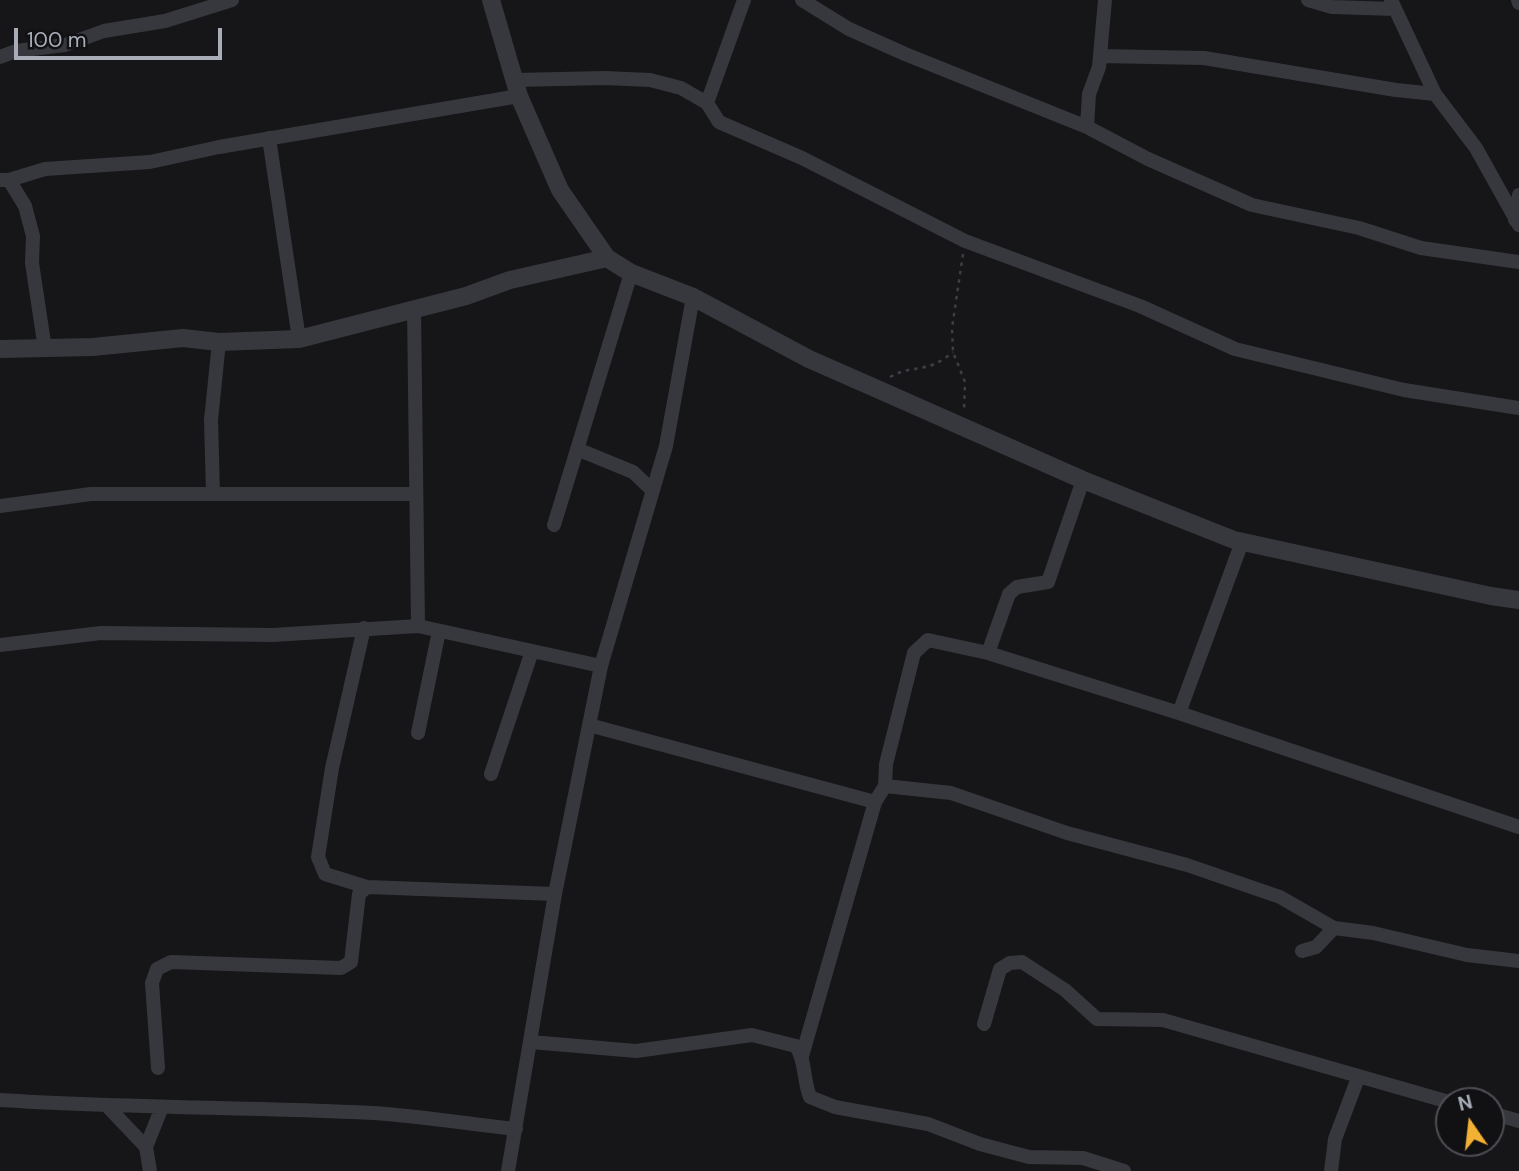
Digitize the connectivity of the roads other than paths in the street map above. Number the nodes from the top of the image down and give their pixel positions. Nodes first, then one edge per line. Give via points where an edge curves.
1 (232, 0) edge
2 (491, 0) edge
3 (744, 0) edge
4 (802, 0) edge
5 (1105, 0) edge
6 (1308, 0) edge
7 (1393, 5) edge
8 (1100, 56) junction
9 (0, 57) edge
10 (517, 88) junction
11 (1436, 94) junction
12 (707, 103) junction
13 (1087, 127) junction
14 (269, 138) junction
15 (4, 180) edge
16 (1519, 195) edge
17 (1517, 223) edge
18 (607, 258) junction
19 (1519, 262) edge
20 (631, 273) junction
21 (693, 297) junction
22 (414, 308) junction
23 (299, 339) junction
24 (219, 342) junction
25 (0, 349) edge
26 (45, 349) junction
27 (1519, 408) edge
28 (578, 449) junction
29 (1083, 480) junction
30 (652, 490) junction
31 (213, 494) junction
32 (416, 494) junction
33 (0, 506) edge
34 (554, 525) dead end
35 (1242, 542) junction
36 (1519, 600) edge
37 (418, 626) junction
38 (364, 628) junction
39 (439, 631) junction
40 (0, 645) edge
41 (532, 651) junction
42 (988, 653) junction
43 (601, 666) junction
44 (1179, 713) junction
45 (589, 725) junction
46 (418, 733) dead end
47 (491, 774) dead end
48 (885, 786) junction
49 (875, 802) junction
50 (1519, 827) edge
51 (367, 887) junction
52 (555, 894) junction
53 (1334, 928) junction
54 (1302, 951) dead end
55 (1519, 961) edge
56 (984, 1024) dead end
57 (531, 1042) junction
58 (802, 1056) junction
59 (158, 1068) dead end
60 (1358, 1078) junction
61 (1435, 1098) edge
62 (0, 1100) edge
63 (108, 1107) junction
64 (162, 1107) junction
65 (516, 1129) junction
66 (146, 1147) junction
67 (150, 1171) edge
68 (508, 1171) edge
69 (1124, 1171) edge
70 (1331, 1171) edge

1 - 9 street via 165,21
2 - 10 street
3 - 12 street
4 - 13 street via 849,29 905,54
5 - 8 street
6 - 7 street via 1332,7
7 - 11 street
8 - 11 street via 1204,58
8 - 13 street via 1089,94
10 - 12 street via 650,80 681,88
10 - 14 street
10 - 18 street via 561,190
11 - 17 street via 1476,148
12 - 27 street via 719,122 802,158 965,241 1140,306 1235,349 1404,390
13 - 19 street via 1252,205 1359,228 1422,248
14 - 15 street via 150,162 45,169
14 - 23 street
15 - 26 street via 25,205 33,236 32,263
16 - 17 street
18 - 20 street
18 - 22 street
20 - 21 street
20 - 28 street
21 - 29 street via 809,359
21 - 30 street via 666,446
22 - 23 street
22 - 32 street
23 - 24 street
24 - 26 street via 183,338
24 - 31 street via 211,420
25 - 26 street
28 - 30 street via 633,472
28 - 34 street
29 - 35 street
29 - 42 street via 1048,582 1017,587 1009,594
30 - 43 street
31 - 32 street
31 - 33 street via 91,494
32 - 37 street
35 - 36 street
35 - 44 street
37 - 38 street
37 - 39 street
38 - 40 street via 273,635 101,633
38 - 51 street via 332,768 318,857 325,874
39 - 41 street
39 - 46 street
41 - 43 street
41 - 47 street
42 - 44 street
42 - 48 street via 928,640 915,653 886,764
43 - 45 street
44 - 50 street
45 - 49 street
45 - 52 street
48 - 49 street
48 - 53 street via 951,793 1067,833 1187,865 1280,897
49 - 58 street
51 - 52 street
51 - 59 street via 359,894 351,962 341,968 171,962 157,970 152,983
52 - 57 street
53 - 54 street via 1316,947
53 - 55 street
56 - 60 street via 1000,969 1022,962 1065,990 1097,1019 1163,1020
57 - 58 street via 636,1051 752,1035 796,1046
57 - 65 street
58 - 69 street via 810,1097 835,1107 928,1124 1029,1157 1083,1158
60 - 61 street
60 - 70 street via 1335,1139
62 - 63 street
63 - 64 street
63 - 66 street
64 - 65 street via 377,1113
64 - 66 street
65 - 68 street
66 - 67 street

